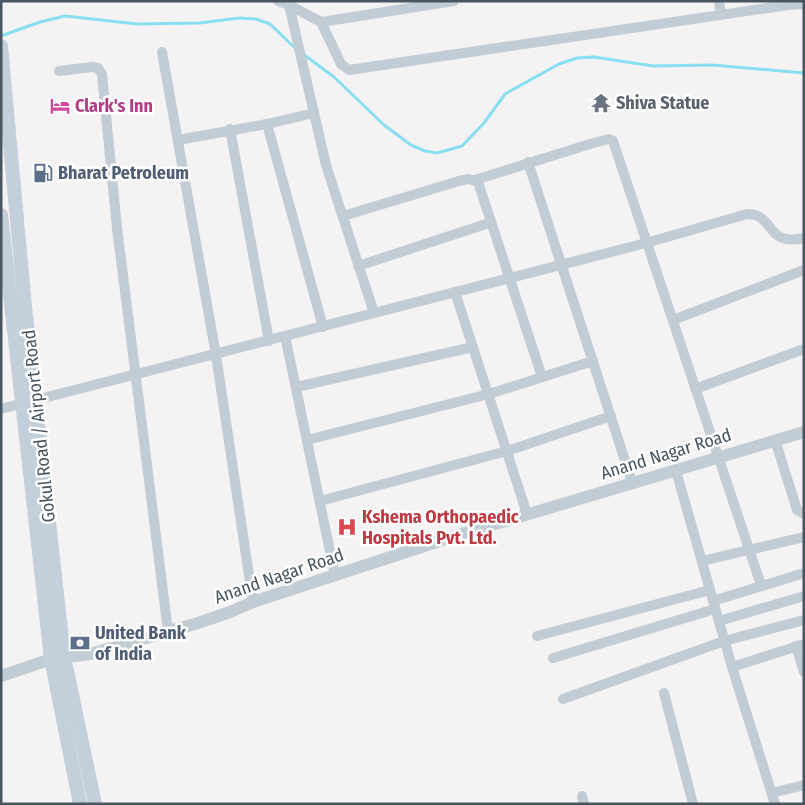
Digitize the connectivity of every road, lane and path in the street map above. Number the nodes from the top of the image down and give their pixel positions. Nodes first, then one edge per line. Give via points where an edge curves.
1 (278, 1) edge
2 (454, 1) edge
3 (719, 1) edge
4 (289, 3) edge
5 (787, 3) edge
6 (804, 4) edge
7 (721, 14) junction
8 (321, 22) junction
9 (162, 52) dead end
10 (2, 53) edge
11 (59, 71) dead end
12 (314, 113) junction
13 (267, 124) junction
14 (230, 129) junction
15 (178, 140) junction
16 (528, 162) junction
17 (475, 180) junction
18 (1, 215) edge
19 (343, 216) junction
20 (489, 223) junction
21 (804, 238) edge
22 (646, 242) junction
23 (562, 264) junction
24 (358, 266) junction
25 (804, 270) edge
26 (508, 279) junction
27 (455, 292) junction
28 (374, 313) junction
29 (673, 320) junction
30 (323, 327) junction
31 (286, 336) junction
32 (270, 341) junction
33 (473, 347) junction
34 (804, 349) edge
35 (216, 355) junction
36 (593, 360) junction
37 (136, 376) junction
38 (542, 377) junction
39 (296, 387) junction
40 (695, 390) junction
41 (489, 394) junction
42 (36, 402) junction
43 (21, 405) junction
44 (1, 409) edge
45 (611, 416) junction
46 (804, 432) edge
47 (307, 440) junction
48 (775, 440) junction
49 (507, 451) junction
50 (717, 457) junction
51 (676, 471) junction
52 (632, 482) junction
53 (320, 501) junction
54 (527, 514) junction
55 (803, 517) edge
56 (804, 537) edge
57 (749, 551) junction
58 (702, 561) junction
59 (804, 573) edge
60 (335, 575) junction
61 (760, 585) junction
62 (710, 590) junction
63 (804, 596) edge
64 (253, 602) junction
65 (714, 605) junction
66 (804, 620) edge
67 (719, 622) junction
68 (168, 631) junction
69 (537, 636) dead end
70 (724, 641) junction
71 (800, 645) edge
72 (57, 658) junction
73 (553, 658) dead end
74 (732, 667) junction
75 (804, 672) edge
76 (1, 676) edge
77 (664, 693) dead end
78 (563, 699) dead end
79 (804, 785) edge
80 (772, 793) junction
81 (80, 804) edge
82 (95, 804) edge
83 (693, 804) edge
84 (775, 804) edge

1 - 4 street
2 - 8 street
3 - 7 street
4 - 8 street
4 - 12 street
5 - 6 street
5 - 7 street
7 - 8 street via 349,70 341,64
9 - 15 street
10 - 42 main road, Gokul Road / Airport Road
11 - 37 street via 92,67 98,68 102,74
12 - 13 street
12 - 19 street via 326,165
13 - 14 street
13 - 30 street
14 - 15 street
14 - 32 street
15 - 35 street
16 - 17 street
16 - 22 street via 609,139 613,142
16 - 23 street
17 - 19 street via 459,181
17 - 20 street
18 - 43 main road, Gokul Road / Airport Road
19 - 24 street
20 - 24 street
20 - 26 street
21 - 22 street via 782,240 763,218 746,214
22 - 23 street
22 - 29 street
23 - 26 street
23 - 36 street
24 - 28 street
25 - 29 street
26 - 27 street
26 - 38 street
27 - 28 street
27 - 33 street
28 - 30 street
29 - 40 street
30 - 31 street
31 - 32 street
31 - 39 street
32 - 35 street
33 - 39 street
33 - 41 street
34 - 40 street
35 - 37 street
35 - 64 street
36 - 38 street
36 - 45 street
37 - 42 street
37 - 68 street
38 - 41 street
39 - 47 street
40 - 50 street
41 - 47 street
41 - 49 street
42 - 43 street
42 - 72 main road, Gokul Road / Airport Road
43 - 44 street
43 - 72 main road, Gokul Road / Airport Road
45 - 49 street
45 - 52 street
46 - 48 street, Anand Nagar Road
47 - 53 street
48 - 50 street, Anand Nagar Road
48 - 55 street via 797,510
49 - 53 street
49 - 54 street
50 - 51 street, Anand Nagar Road
50 - 57 street
51 - 52 street, Anand Nagar Road
51 - 58 street
52 - 54 street, Anand Nagar Road
53 - 60 street
54 - 60 street, Anand Nagar Road
56 - 57 street
57 - 58 street
57 - 61 street
58 - 62 street
59 - 61 street
60 - 64 street, Anand Nagar Road
61 - 65 street
62 - 65 street
62 - 69 street
63 - 67 street
64 - 68 street, Anand Nagar Road
65 - 67 street
65 - 73 street
66 - 70 street
67 - 70 street
68 - 72 street, Anand Nagar Road via 90,654
70 - 74 street
70 - 78 street
71 - 74 street
71 - 75 street
72 - 76 street, Anand Nagar Road
72 - 81 main road, Gokul Road / Airport Road
72 - 82 main road, Gokul Road / Airport Road
74 - 80 street
77 - 83 street
79 - 80 street
80 - 84 street

